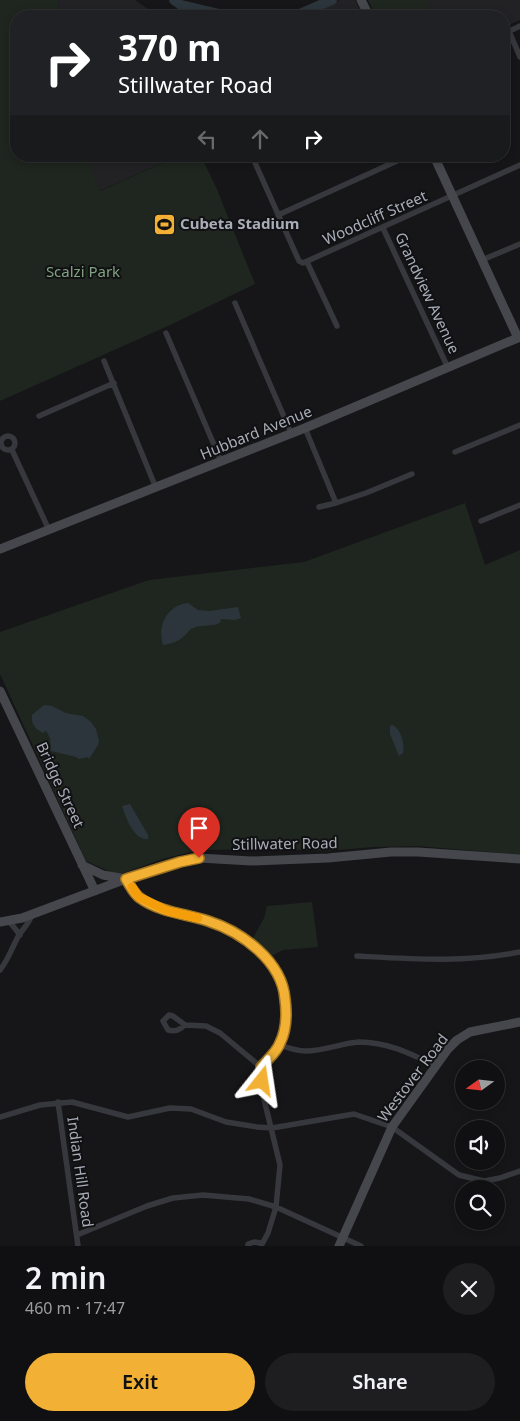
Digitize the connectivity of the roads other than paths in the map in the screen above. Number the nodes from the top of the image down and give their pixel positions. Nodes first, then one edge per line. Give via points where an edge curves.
1 (510, 39) edge
2 (520, 57) edge
3 (255, 162) edge
4 (395, 162) edge
5 (437, 162) edge
6 (520, 165) edge
7 (453, 196) junction
8 (278, 215) junction
9 (383, 228) junction
10 (520, 244) edge
11 (482, 260) junction
12 (307, 262) junction
13 (236, 302) dead end
14 (337, 326) dead end
15 (166, 333) dead end
16 (519, 339) edge
17 (104, 361) dead end
18 (448, 368) junction
19 (114, 383) junction
20 (39, 416) dead end
21 (520, 425) edge
22 (305, 428) junction
23 (290, 433) junction
24 (1, 447) edge
25 (12, 450) junction
26 (455, 452) dead end
27 (221, 461) junction
28 (412, 474) dead end
29 (156, 488) junction
30 (336, 503) junction
31 (520, 505) edge
32 (319, 507) dead end
33 (481, 522) dead end
34 (49, 530) junction
35 (0, 549) edge
36 (0, 690) edge
37 (520, 859) edge
38 (82, 865) junction
39 (126, 879) junction
40 (95, 891) junction
41 (32, 914) junction
42 (4, 922) edge
43 (20, 935) junction
44 (520, 952) edge
45 (357, 956) dead end
46 (0, 970) edge
47 (520, 1022) edge
48 (185, 1025) dead end
49 (280, 1045) junction
50 (436, 1066) junction
51 (261, 1067) junction
52 (58, 1102) junction
53 (0, 1118) edge
54 (392, 1127) junction
55 (272, 1128) junction
56 (520, 1171) edge
57 (276, 1208) junction
58 (77, 1235) junction
59 (341, 1242) edge
60 (261, 1244) edge
61 (78, 1246) edge
62 (248, 1246) edge
63 (361, 1246) edge

1 - 2 street
3 - 8 street
4 - 8 street
5 - 7 street
6 - 7 street, Woodcliff Street
7 - 9 street, Woodcliff Street
7 - 11 street
8 - 12 street via 299,261
9 - 12 street, Woodcliff Street
9 - 18 street, Grandview Avenue
10 - 11 street
11 - 16 street
12 - 14 street
13 - 23 street
15 - 27 street
16 - 18 street, Hubbard Avenue
17 - 19 street
18 - 22 street, Hubbard Avenue
19 - 20 street
19 - 29 street
21 - 26 street
22 - 23 street, Hubbard Avenue
22 - 30 street
23 - 27 street, Hubbard Avenue
24 - 25 street via 6,451
24 - 25 street via 3,438 10,436 15,443
25 - 34 street
27 - 29 street, Hubbard Avenue
28 - 30 street
29 - 34 street, Hubbard Avenue
30 - 32 street
31 - 33 street
34 - 35 street, Hubbard Avenue
36 - 38 street, Bridge Street
37 - 39 street, Stillwater Road via 418,852 251,861 199,858
38 - 39 street via 104,875
38 - 40 street, Bridge Street
39 - 40 street, Stillwater Road
39 - 49 street via 139,897 168,911 209,921 256,948 275,969 285,992 287,1018
40 - 41 street, Stillwater Road
41 - 42 street, Stillwater Road
41 - 43 street
42 - 43 street
43 - 46 street
44 - 45 street via 458,960
47 - 50 street, Westover Road via 470,1032 448,1049
48 - 51 street via 206,1026 220,1033
49 - 50 street via 307,1051 370,1042 396,1047
49 - 51 street
50 - 54 street, Westover Road
51 - 55 street via 263,1095
52 - 53 street
52 - 55 street via 72,1102 128,1116 170,1108 191,1109 226,1122
52 - 58 street, Indian Hill Road
54 - 55 street via 354,1114
54 - 56 street via 459,1175 484,1181
54 - 59 street, Westover Road
55 - 57 street via 280,1165
57 - 58 street via 249,1199 203,1195 173,1198
57 - 59 street
57 - 60 street
58 - 61 street, Indian Hill Road
59 - 63 street
60 - 62 street via 254,1242

